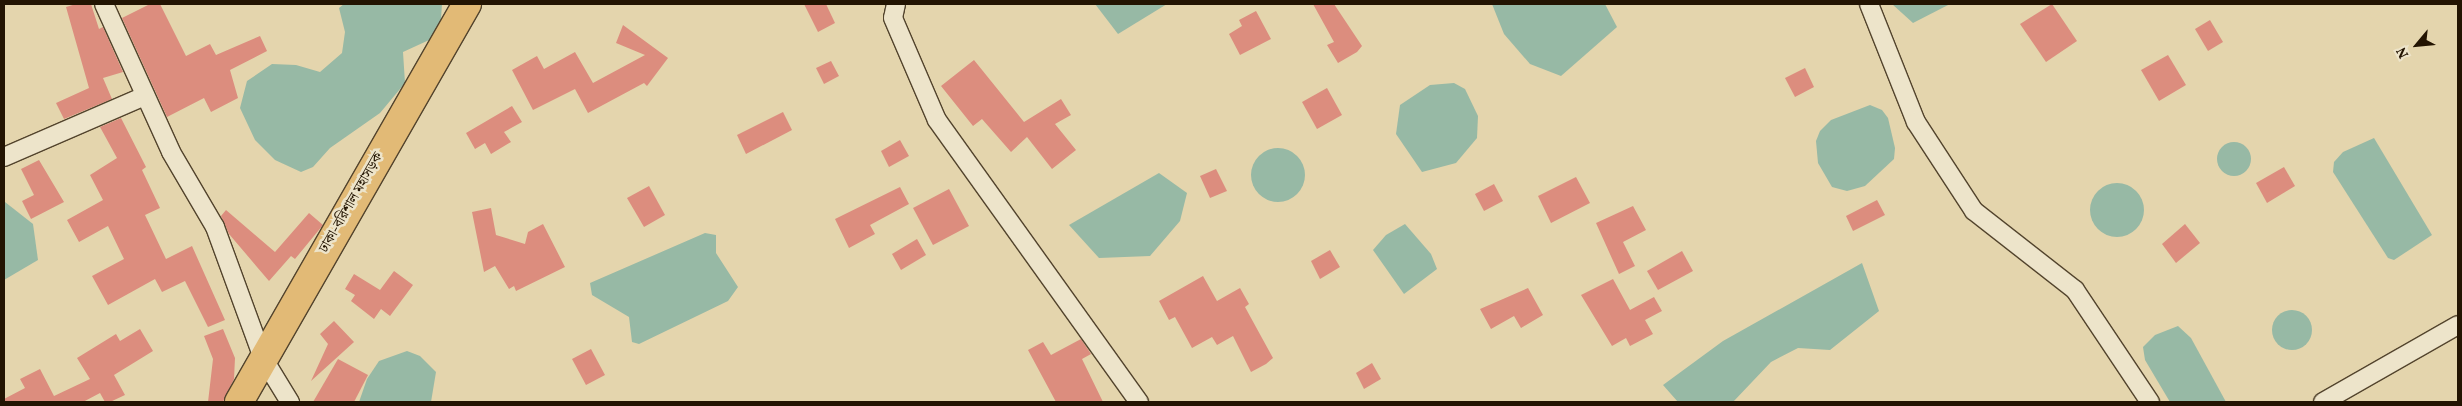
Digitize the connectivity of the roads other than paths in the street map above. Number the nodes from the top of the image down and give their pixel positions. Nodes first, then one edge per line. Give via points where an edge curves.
1 (104, 4) edge
2 (467, 4) edge
3 (896, 4) edge
4 (1870, 4) edge
5 (145, 96) junction
6 (4, 157) edge
7 (2458, 325) edge
8 (263, 358) junction
9 (240, 402) edge
10 (290, 402) edge
11 (1139, 402) edge
12 (2150, 402) edge
13 (2323, 402) edge

1 - 5 street
2 - 8 highway, ঢাকা-বরিশাল মহাসড়ক
3 - 11 street via 893,18 937,120
4 - 12 street via 1916,122 1974,211 2075,290
5 - 6 street
5 - 8 street via 171,152 215,227
7 - 13 street
8 - 9 highway, ঢাকা-বরিশাল মহাসড়ক
8 - 10 street

